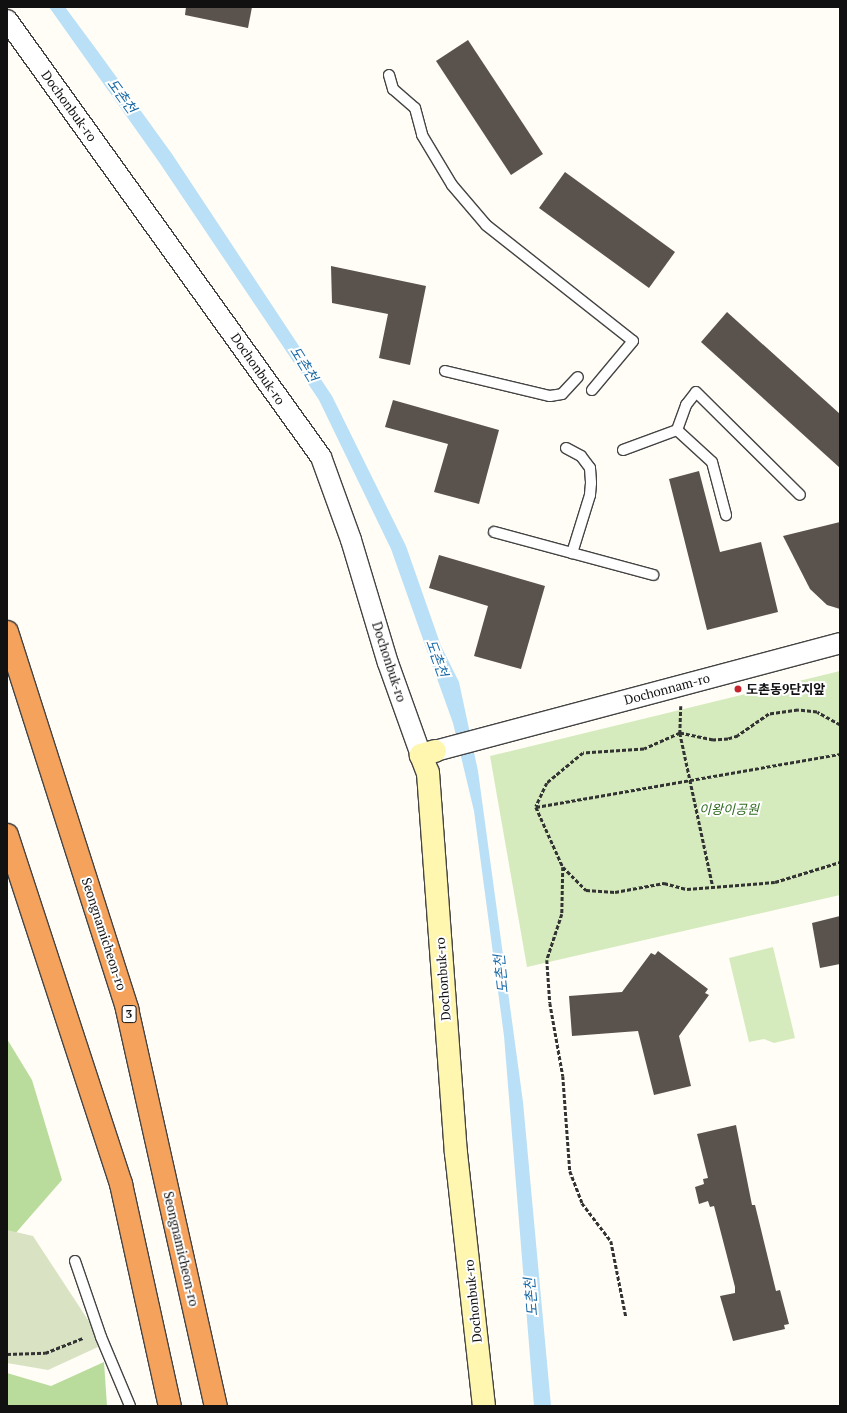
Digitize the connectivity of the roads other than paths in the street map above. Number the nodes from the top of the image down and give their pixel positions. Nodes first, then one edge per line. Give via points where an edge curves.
1 (7, 20) edge
2 (389, 75) dead end
3 (445, 371) dead end
4 (578, 377) dead end
5 (592, 390) dead end
6 (677, 430) junction
7 (566, 448) dead end
8 (623, 450) dead end
9 (800, 495) dead end
10 (726, 515) dead end
11 (494, 532) dead end
12 (572, 553) junction
13 (653, 575) dead end
14 (7, 632) edge
15 (840, 643) edge
16 (428, 753) junction
17 (7, 835) edge
18 (75, 1260) dead end
19 (130, 1406) edge
20 (170, 1406) edge
21 (216, 1406) edge
22 (484, 1406) edge

1 - 16 street, Dochonbuk-ro via 321,457 351,540 388,663
2 - 5 lane via 393,89 415,108 422,134 452,185 486,225 633,341
3 - 4 lane via 550,396 562,394
6 - 8 lane
6 - 9 lane via 686,405 696,392
6 - 10 lane via 712,462
7 - 12 lane via 582,456 590,468 591,483 590,495
11 - 12 lane
12 - 13 lane
14 - 21 highway, Seongnamicheon-ro / 3 via 127,1009
15 - 16 street, Dochonnam-ro
16 - 22 street, Dochonbuk-ro via 456,1154
17 - 20 highway via 121,1184
18 - 19 lane via 101,1337

